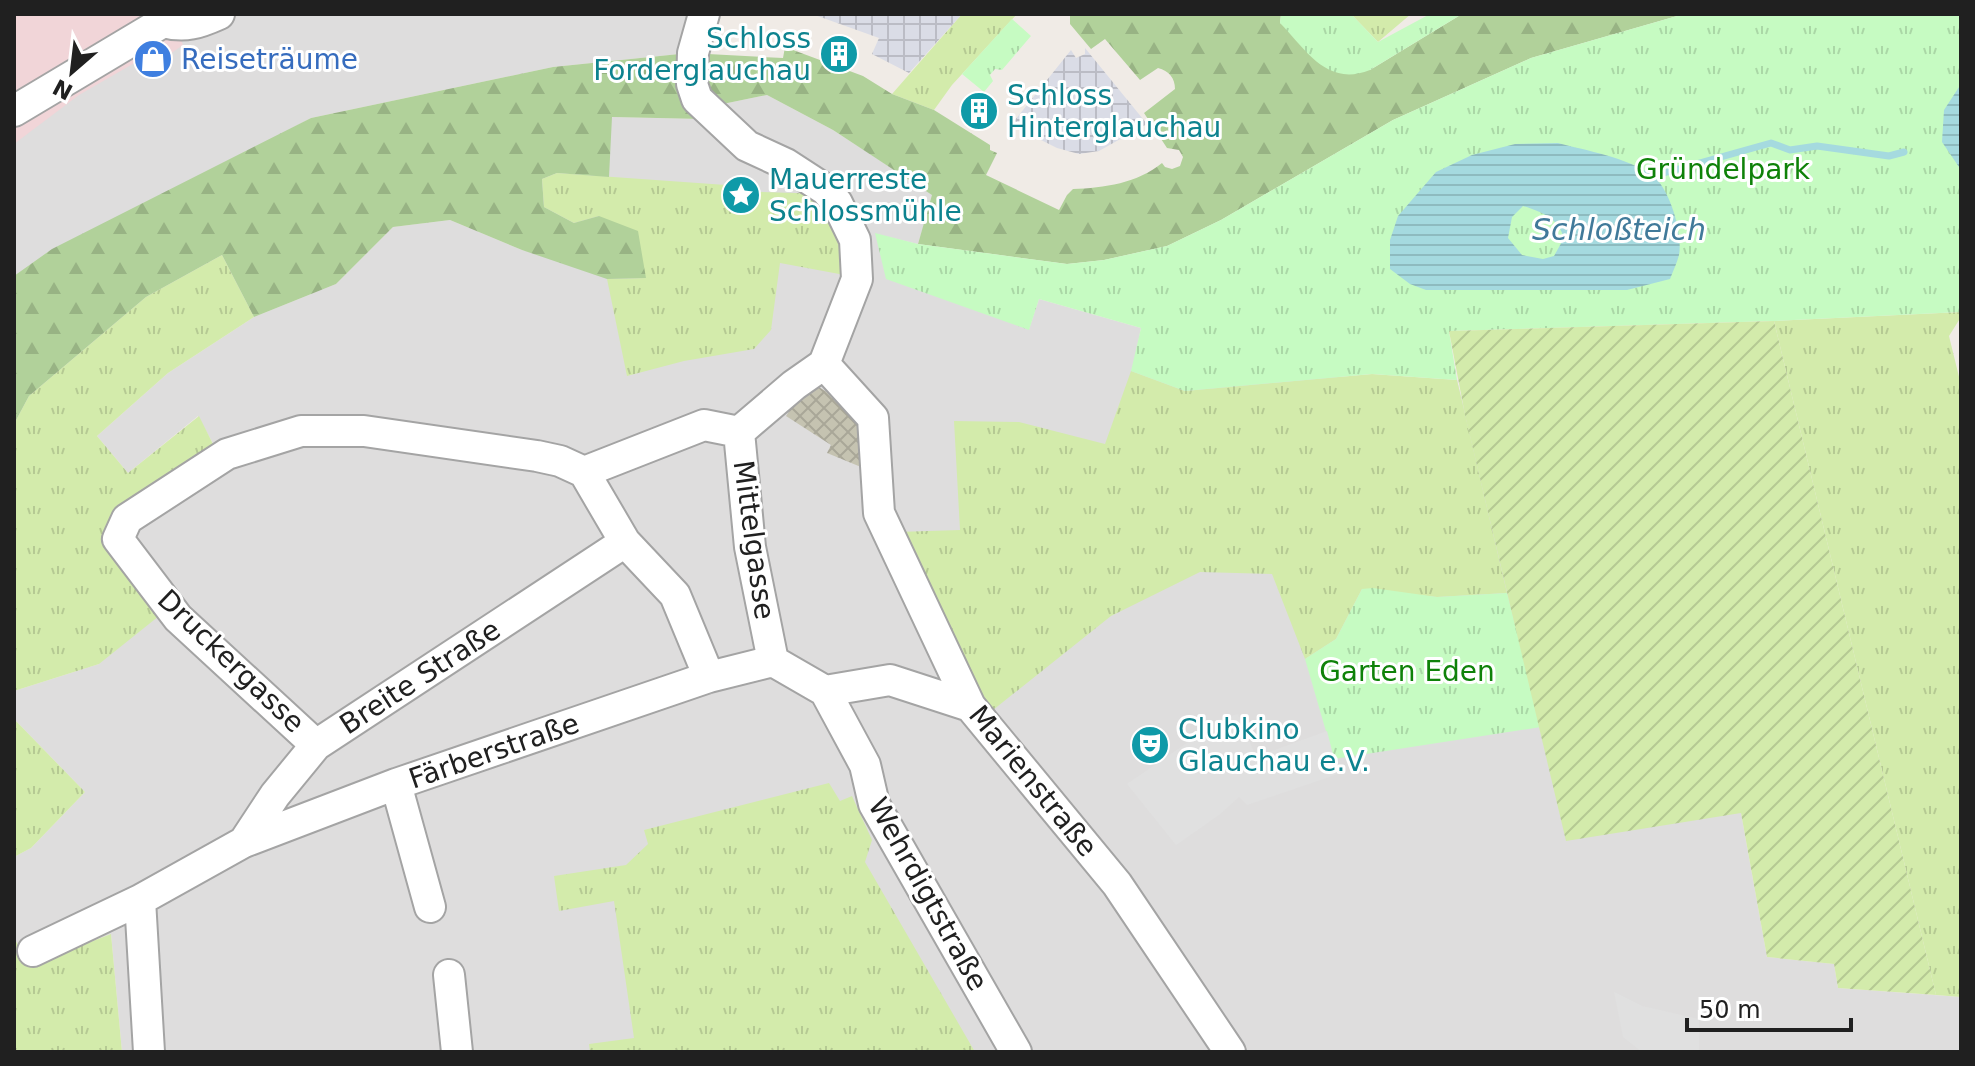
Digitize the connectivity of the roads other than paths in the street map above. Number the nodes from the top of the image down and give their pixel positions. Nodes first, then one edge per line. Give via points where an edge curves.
1 (219, 14) edge
2 (704, 14) edge
3 (160, 18) edge
4 (14, 111) edge
5 (824, 364) junction
6 (739, 432) junction
7 (584, 472) junction
8 (625, 542) junction
9 (773, 661) junction
10 (709, 677) junction
11 (825, 691) junction
12 (970, 706) junction
13 (316, 745) junction
14 (396, 784) junction
15 (244, 842) junction
16 (140, 900) junction
17 (430, 907) dead end
18 (33, 951) dead end
19 (449, 975) dead end
20 (149, 1052) edge
21 (457, 1052) edge
22 (1016, 1052) edge
23 (1230, 1052) edge

1 - 3 street via 176,26
2 - 5 street via 693,53 697,99 747,146 826,190 855,240 857,279
3 - 4 street
5 - 6 street, Mittelgasse
5 - 12 street, Marienstraße via 873,418 879,513
6 - 7 street via 704,425
6 - 9 street, Mittelgasse via 750,547
7 - 8 street
7 - 13 street, Druckergasse via 537,456 396,435 301,431 227,454 127,519 118,539 178,618
8 - 10 street via 675,595
8 - 13 street, Breite Straße
9 - 10 street, Färberstraße
9 - 11 street
10 - 14 street, Färberstraße
11 - 12 street via 890,680
11 - 22 street, Wehrdigtstraße via 865,765 874,804
12 - 23 street, Marienstraße via 1117,884
13 - 15 street, Breite Straße
14 - 15 street, Färberstraße
14 - 17 street
15 - 16 street, Färberstraße
16 - 18 street, Färberstraße
16 - 20 street
19 - 21 street

